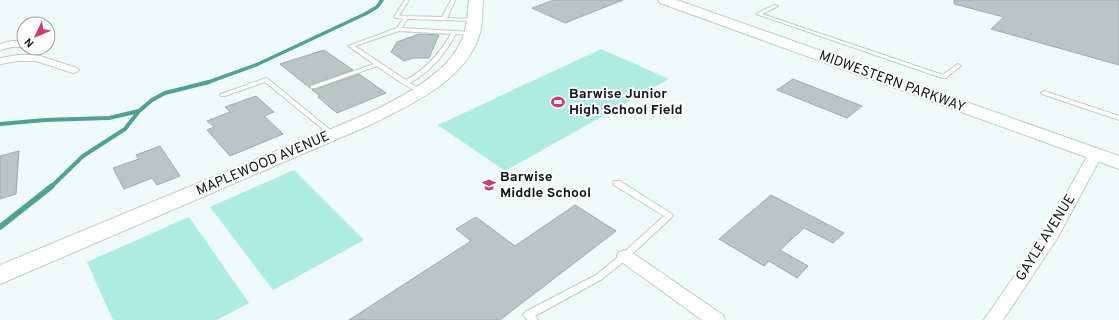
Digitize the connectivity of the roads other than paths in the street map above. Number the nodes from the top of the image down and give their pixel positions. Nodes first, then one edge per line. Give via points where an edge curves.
1 (407, 0) edge
2 (453, 0) edge
3 (476, 0) edge
4 (665, 0) edge
5 (686, 0) edge
6 (776, 6) dead end
7 (712, 13) junction
8 (406, 17) junction
9 (444, 19) junction
10 (399, 29) junction
11 (467, 29) junction
12 (16, 44) edge
13 (0, 47) edge
14 (19, 58) joint
15 (0, 61) edge
16 (378, 64) junction
17 (958, 66) dead end
18 (73, 70) dead end
19 (313, 87) dead end
20 (413, 87) junction
21 (1044, 93) dead end
22 (223, 95) dead end
23 (1119, 118) edge
24 (332, 134) junction
25 (1098, 150) junction
26 (1119, 151) edge
27 (1119, 163) edge
28 (617, 183) dead end
29 (625, 256) junction
30 (0, 275) edge
31 (533, 320) edge
32 (716, 320) edge
33 (993, 320) edge

1 - 8 lane via 396,17
2 - 9 lane
3 - 11 main road, MAPLEWOOD AVENUE
4 - 7 main road, MIDWESTERN PARKWAY
5 - 7 main road, MIDWESTERN PARKWAY
6 - 17 lane via 758,14 944,77
7 - 25 main road, MIDWESTERN PARKWAY
8 - 9 lane
8 - 10 lane
9 - 11 lane
10 - 11 lane
10 - 16 lane via 351,46
11 - 20 main road, MAPLEWOOD AVENUE via 467,46 455,62 438,80
12 - 13 street
14 - 15 street
14 - 18 street via 37,58
16 - 19 lane
16 - 20 lane
20 - 24 main road, MAPLEWOOD AVENUE via 402,103
21 - 23 lane
22 - 24 lane via 266,80
24 - 30 main road, MAPLEWOOD AVENUE
25 - 26 main road, MIDWESTERN PARKWAY
25 - 27 main road, MIDWESTERN PARKWAY
25 - 33 street, GAYLE AVENUE via 1052,233
28 - 29 lane via 669,216
29 - 31 lane via 599,277 528,314
29 - 32 street

